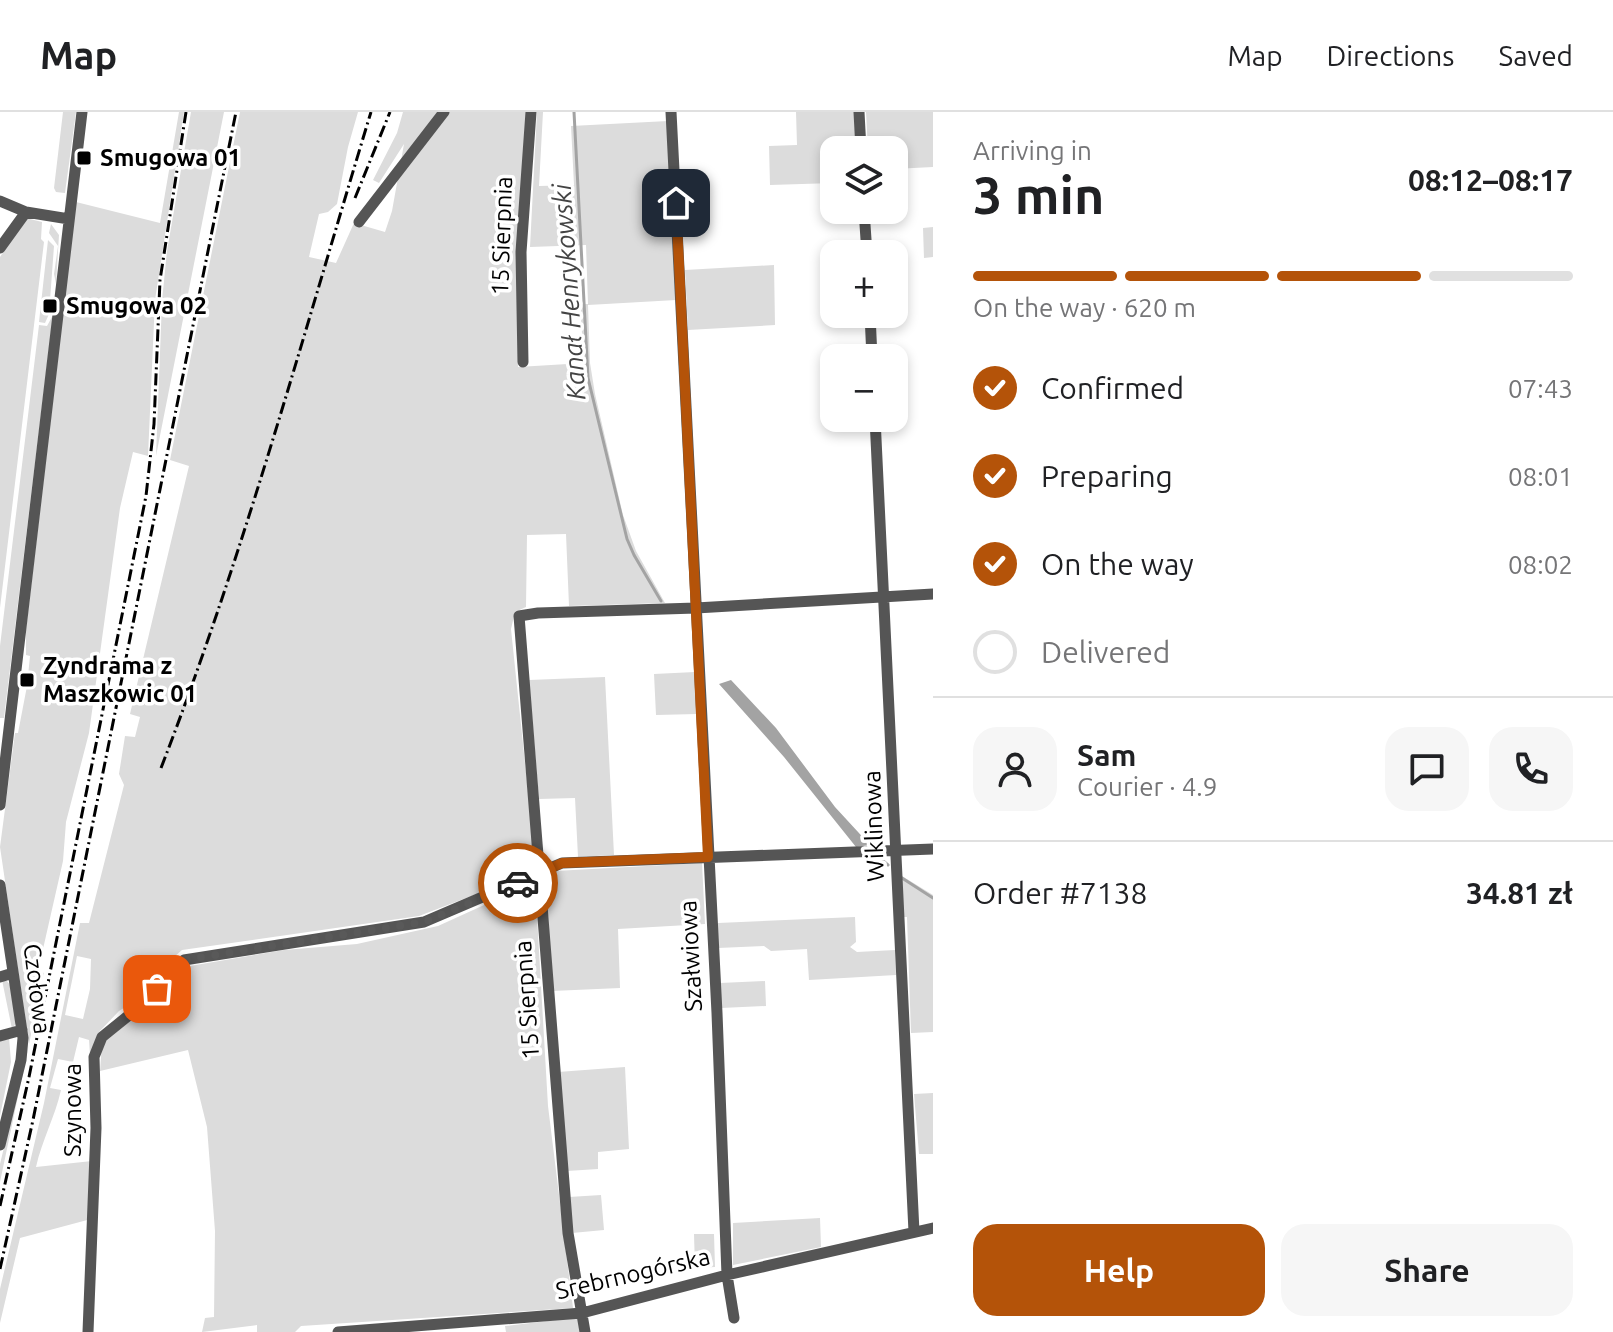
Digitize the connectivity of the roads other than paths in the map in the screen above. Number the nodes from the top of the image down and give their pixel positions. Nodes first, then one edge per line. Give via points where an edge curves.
1 (82, 112) edge
2 (444, 112) edge
3 (531, 112) edge
4 (671, 112) edge
5 (859, 112) edge
6 (860, 136) edge
7 (0, 201) edge
8 (26, 212) junction
9 (69, 219) junction
10 (359, 222) dead end
11 (0, 248) edge
12 (523, 362) dead end
13 (876, 432) edge
14 (933, 594) edge
15 (885, 597) junction
16 (696, 608) junction
17 (3, 750) edge
18 (0, 805) edge
19 (933, 849) edge
20 (897, 850) junction
21 (708, 857) junction
22 (540, 874) junction
23 (0, 885) edge
24 (13, 973) junction
25 (0, 977) edge
26 (22, 1030) junction
27 (0, 1036) edge
28 (1, 1139) edge
29 (933, 1228) edge
30 (914, 1232) junction
31 (727, 1275) junction
32 (582, 1313) junction
33 (734, 1318) dead end
34 (88, 1332) edge
35 (338, 1332) edge
36 (585, 1332) edge

1 - 9 street
2 - 10 street
3 - 12 street, 15 Sierpnia via 521,252
4 - 16 street, Szałwiowa
5 - 6 street
7 - 8 street
8 - 9 street
8 - 11 street
9 - 17 street
13 - 15 street, Wiklinowa
14 - 15 street
15 - 16 street
15 - 20 street, Wiklinowa
16 - 21 street, Szałwiowa
16 - 22 street, 15 Sierpnia via 519,616
17 - 18 street
19 - 20 street, Szynowa
20 - 21 street, Szynowa
20 - 30 street, Wiklinowa
21 - 22 street, Szynowa via 562,863
21 - 31 street, Szałwiowa
22 - 32 street, 15 Sierpnia via 563,1190
22 - 34 street, Szynowa via 424,922 184,960 164,976 149,999 102,1037 94,1057
23 - 24 street, Czołowa
24 - 25 street
24 - 26 street, Czołowa
26 - 27 street
26 - 28 street, Czołowa via 21,1060
29 - 30 street, Srebrnogórska
30 - 31 street, Srebrnogórska
31 - 32 street, Srebrnogórska
31 - 33 street, Szałwiowa
32 - 35 street, Srebrnogórska
32 - 36 street, 15 Sierpnia

